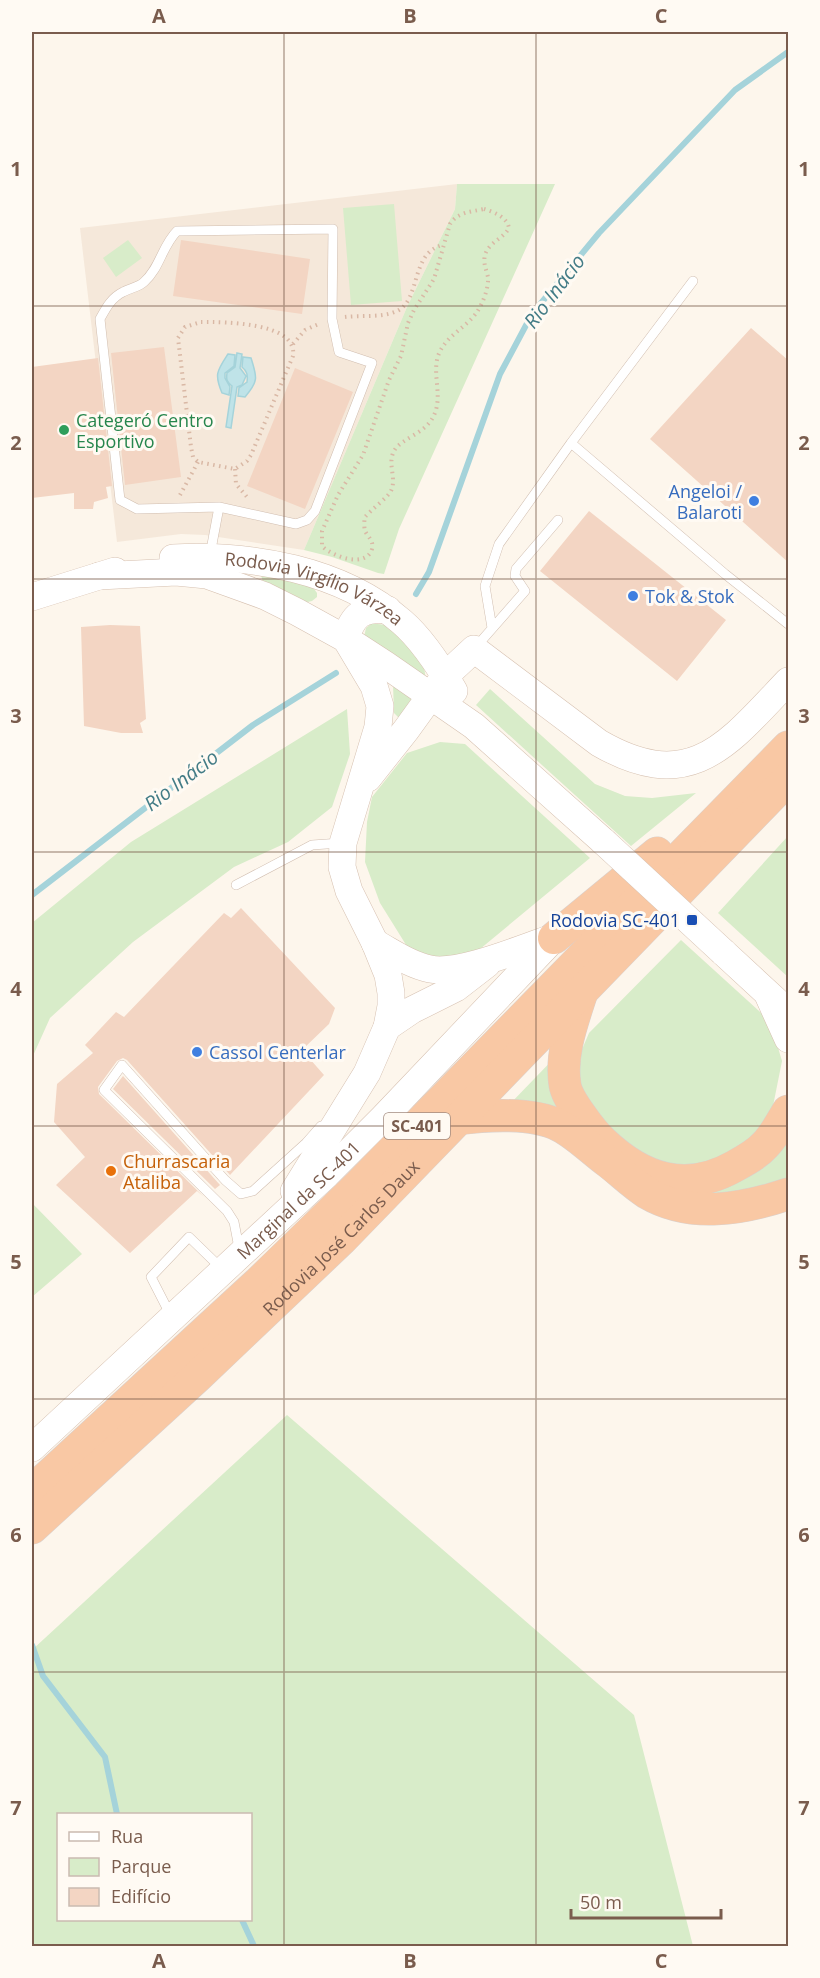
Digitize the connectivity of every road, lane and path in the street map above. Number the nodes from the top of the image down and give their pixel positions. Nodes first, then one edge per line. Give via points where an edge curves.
1 (443, 244) junction
2 (693, 281) dead end
3 (332, 319) junction
4 (292, 344) junction
5 (571, 443) junction
6 (198, 462) junction
7 (235, 469) junction
8 (181, 491) dead end
9 (247, 497) dead end
10 (219, 507) junction
11 (558, 520) dead end
12 (210, 556) junction
13 (99, 576) junction
14 (325, 578) junction
15 (32, 597) edge
16 (388, 610) junction
17 (297, 612) junction
18 (789, 624) edge
19 (492, 628) junction
20 (346, 639) junction
21 (474, 649) junction
22 (789, 681) edge
23 (438, 686) junction
24 (464, 719) junction
25 (406, 730) junction
26 (789, 747) edge
27 (789, 779) edge
28 (359, 789) junction
29 (343, 843) junction
30 (236, 885) dead end
31 (554, 938) junction
32 (375, 943) junction
33 (495, 957) junction
34 (765, 990) junction
35 (582, 992) junction
36 (789, 1012) edge
37 (387, 1027) junction
38 (789, 1039) edge
39 (367, 1073) junction
40 (789, 1111) edge
41 (457, 1119) junction
42 (789, 1194) edge
43 (274, 1222) junction
44 (231, 1262) junction
45 (172, 1317) junction
46 (32, 1448) edge
47 (32, 1491) edge
48 (32, 1528) edge

1 - 1 path via 434,279 408,323 401,356 363,456 338,495 322,531 322,546 327,552 359,559 372,549 364,529 365,517 390,493 395,448 417,434 435,414 437,359 446,341 482,304 487,285 484,258 492,244 510,228 484,209 466,213 454,218
1 - 3 path via 431,248 423,259 399,310
2 - 5 lane
3 - 4 path via 305,330
3 - 10 lane via 339,352 372,363 315,511 296,524
3 - 10 lane via 333,228 177,231 143,284 121,292 109,303 100,319 120,500 137,509
4 - 6 path via 283,335 255,326 201,322 185,327 178,338 191,447
4 - 7 path via 293,356 251,455
5 - 18 lane
5 - 19 lane via 499,544 485,586
6 - 7 path
6 - 8 path
7 - 9 path via 236,484
10 - 12 lane
11 - 19 lane via 519,564 515,576 525,591
12 - 13 main road, Rodovia Virgílio Várzea via 168,558
12 - 14 main road, Rodovia Virgílio Várzea via 271,564
13 - 15 main road, Rodovia Virgílio Várzea
13 - 17 main road, Rodovia Virgílio Várzea via 176,572 207,575
14 - 16 main road, Rodovia Virgílio Várzea via 350,587
14 - 17 main road via 328,590 319,609
16 - 20 main road via 363,612 354,619
16 - 23 main road, Rodovia Virgílio Várzea via 424,646
17 - 20 main road, Rodovia Virgílio Várzea
19 - 21 lane
20 - 23 main road, Rodovia Virgílio Várzea
20 - 28 main road via 375,686 380,706 378,728
21 - 22 main road via 599,742 618,754 652,764 673,764 707,756 724,746
21 - 23 main road
23 - 24 main road, Rodovia Virgílio Várzea
23 - 25 main road
24 - 25 main road via 438,715
24 - 34 main road, Rodovia Virgílio Várzea, bridge
25 - 28 main road
26 - 31 highway
26 - 47 highway, Rodovia José Carlos Daux / SC-401 via 359,1185
27 - 35 highway, Rodovia José Carlos Daux / SC-401
28 - 29 main road
29 - 30 lane via 312,845
29 - 32 main road via 342,867 349,891
31 - 33 main road
31 - 43 main road, Marginal da SC-401 via 383,1118
32 - 33 main road via 430,969 469,965
32 - 37 main road via 391,993
33 - 37 main road via 456,988
34 - 36 main road, Rodovia Virgílio Várzea
34 - 38 main road
35 - 40 highway via 567,1046 565,1087 592,1132 617,1156 664,1179 681,1181 714,1176 754,1155
35 - 41 highway, Rodovia José Carlos Daux / SC-401
37 - 39 main road
39 - 43 main road
39 - 44 lane via 306,1143 253,1191 241,1194 122,1065 104,1090 227,1210 237,1233
41 - 42 highway via 534,1118 560,1126 648,1193 675,1205 707,1210 739,1208
41 - 48 highway, Rodovia José Carlos Daux / SC-401 via 267,1312
43 - 44 main road, Marginal da SC-401
44 - 45 main road, Marginal da SC-401
44 - 45 lane via 189,1237 151,1277
45 - 46 main road, Marginal da SC-401

